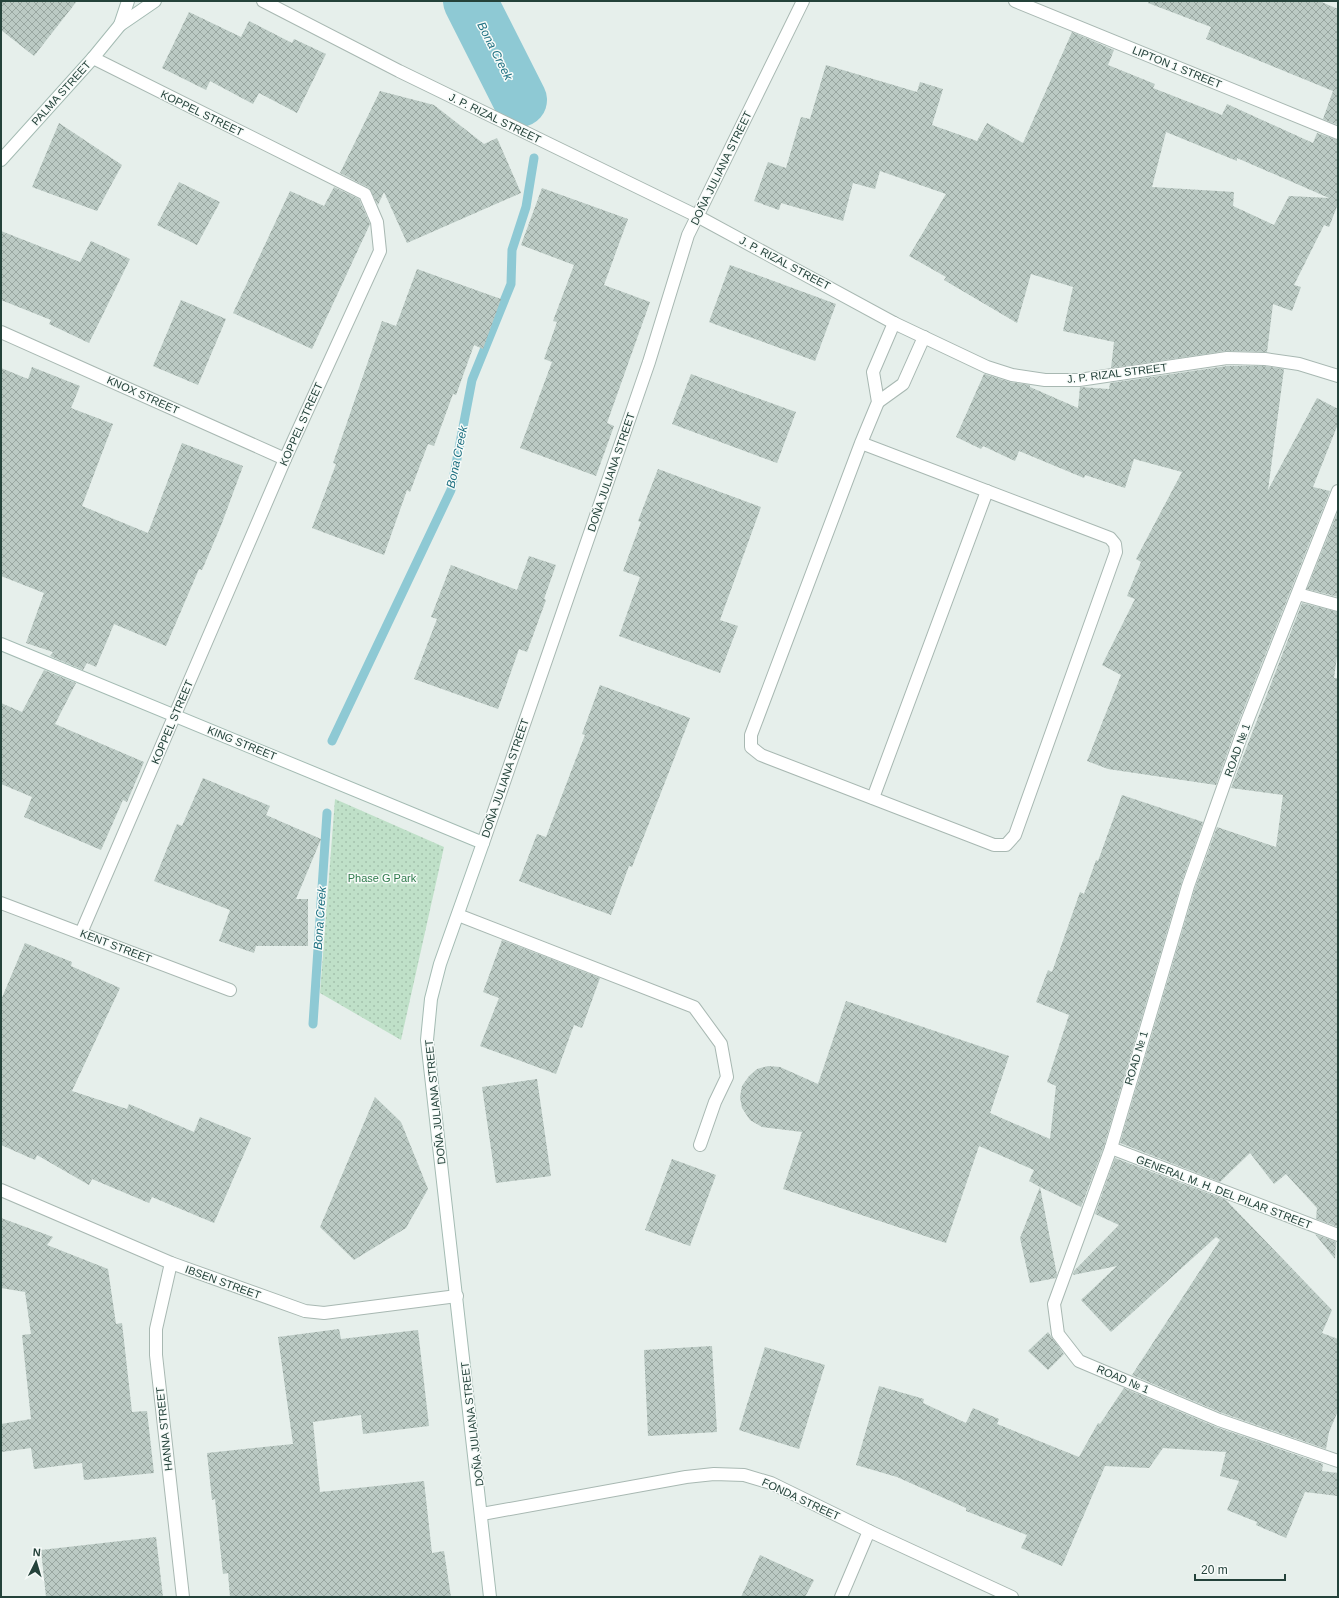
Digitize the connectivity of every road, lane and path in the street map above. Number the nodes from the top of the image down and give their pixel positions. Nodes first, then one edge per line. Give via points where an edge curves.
1 (128, 1) edge
2 (155, 1) edge
3 (263, 1) edge
4 (803, 1) edge
5 (1015, 1) edge
6 (120, 26) junction
7 (93, 58) junction
8 (1338, 133) edge
9 (1, 160) edge
10 (697, 216) junction
11 (894, 323) junction
12 (1, 332) edge
13 (924, 337) junction
14 (1338, 376) edge
15 (878, 402) junction
16 (861, 443) junction
17 (285, 459) junction
18 (987, 491) junction
19 (1338, 491) edge
20 (1298, 594) junction
21 (1338, 605) edge
22 (1, 644) edge
23 (175, 716) junction
24 (873, 798) junction
25 (482, 842) junction
26 (1, 903) edge
27 (458, 914) junction
28 (82, 933) junction
29 (230, 990) dead end
30 (700, 1145) dead end
31 (1111, 1148) junction
32 (1, 1190) edge
33 (1338, 1235) edge
34 (171, 1263) junction
35 (457, 1296) junction
36 (1338, 1460) edge
37 (482, 1514) junction
38 (869, 1531) junction
39 (183, 1597) edge
40 (490, 1597) edge
41 (841, 1597) edge
42 (1012, 1597) edge

1 - 6 street, PALMA STREET
2 - 6 street, PALMA STREET
3 - 10 street, J. P. RIZAL STREET via 456,99
4 - 10 street, DOÑA JULIANA STREET
5 - 8 street, LIPTON 1 STREET
6 - 7 street, PALMA STREET
7 - 9 street, PALMA STREET
7 - 17 street, KOPPEL STREET via 365,194 377,222 380,251
10 - 11 street, J. P. RIZAL STREET
10 - 25 street, DOÑA JULIANA STREET via 688,235 649,362
11 - 13 street, J. P. RIZAL STREET
11 - 15 street via 873,372
12 - 17 street, KNOX STREET
13 - 14 street, J. P. RIZAL STREET via 1012,376 1045,380 1080,380 1227,358 1265,359 1299,364
13 - 15 street via 903,384
15 - 16 street
16 - 18 street
16 - 24 street via 751,735 751,747 761,755
17 - 23 street, KOPPEL STREET
18 - 24 street
18 - 24 street via 1110,538 1116,544 1116,552 1015,835 1006,844 994,845
19 - 20 street, ROAD № 1
20 - 21 street
20 - 31 street, ROAD № 1 via 1242,734 1188,886
22 - 23 street, KING STREET
23 - 25 street, KING STREET
23 - 28 street, KOPPEL STREET
25 - 27 street, DOÑA JULIANA STREET
26 - 28 street, KENT STREET
27 - 30 street via 694,1007 721,1044 727,1076
27 - 35 street, DOÑA JULIANA STREET via 440,964 427,1040
28 - 29 street, KENT STREET
31 - 33 street, GENERAL M. H. DEL PILAR STREET
31 - 36 street, ROAD № 1 via 1054,1304 1058,1334 1079,1361 1219,1420
32 - 34 street, IBSEN STREET
34 - 35 street, IBSEN STREET via 305,1311 324,1313
34 - 39 street, HANNA STREET via 156,1329 156,1355
35 - 37 street, DOÑA JULIANA STREET
37 - 38 street, FONDA STREET via 686,1477 714,1474 744,1475 771,1483
37 - 40 street, DOÑA JULIANA STREET
38 - 41 street
38 - 42 street, FONDA STREET

